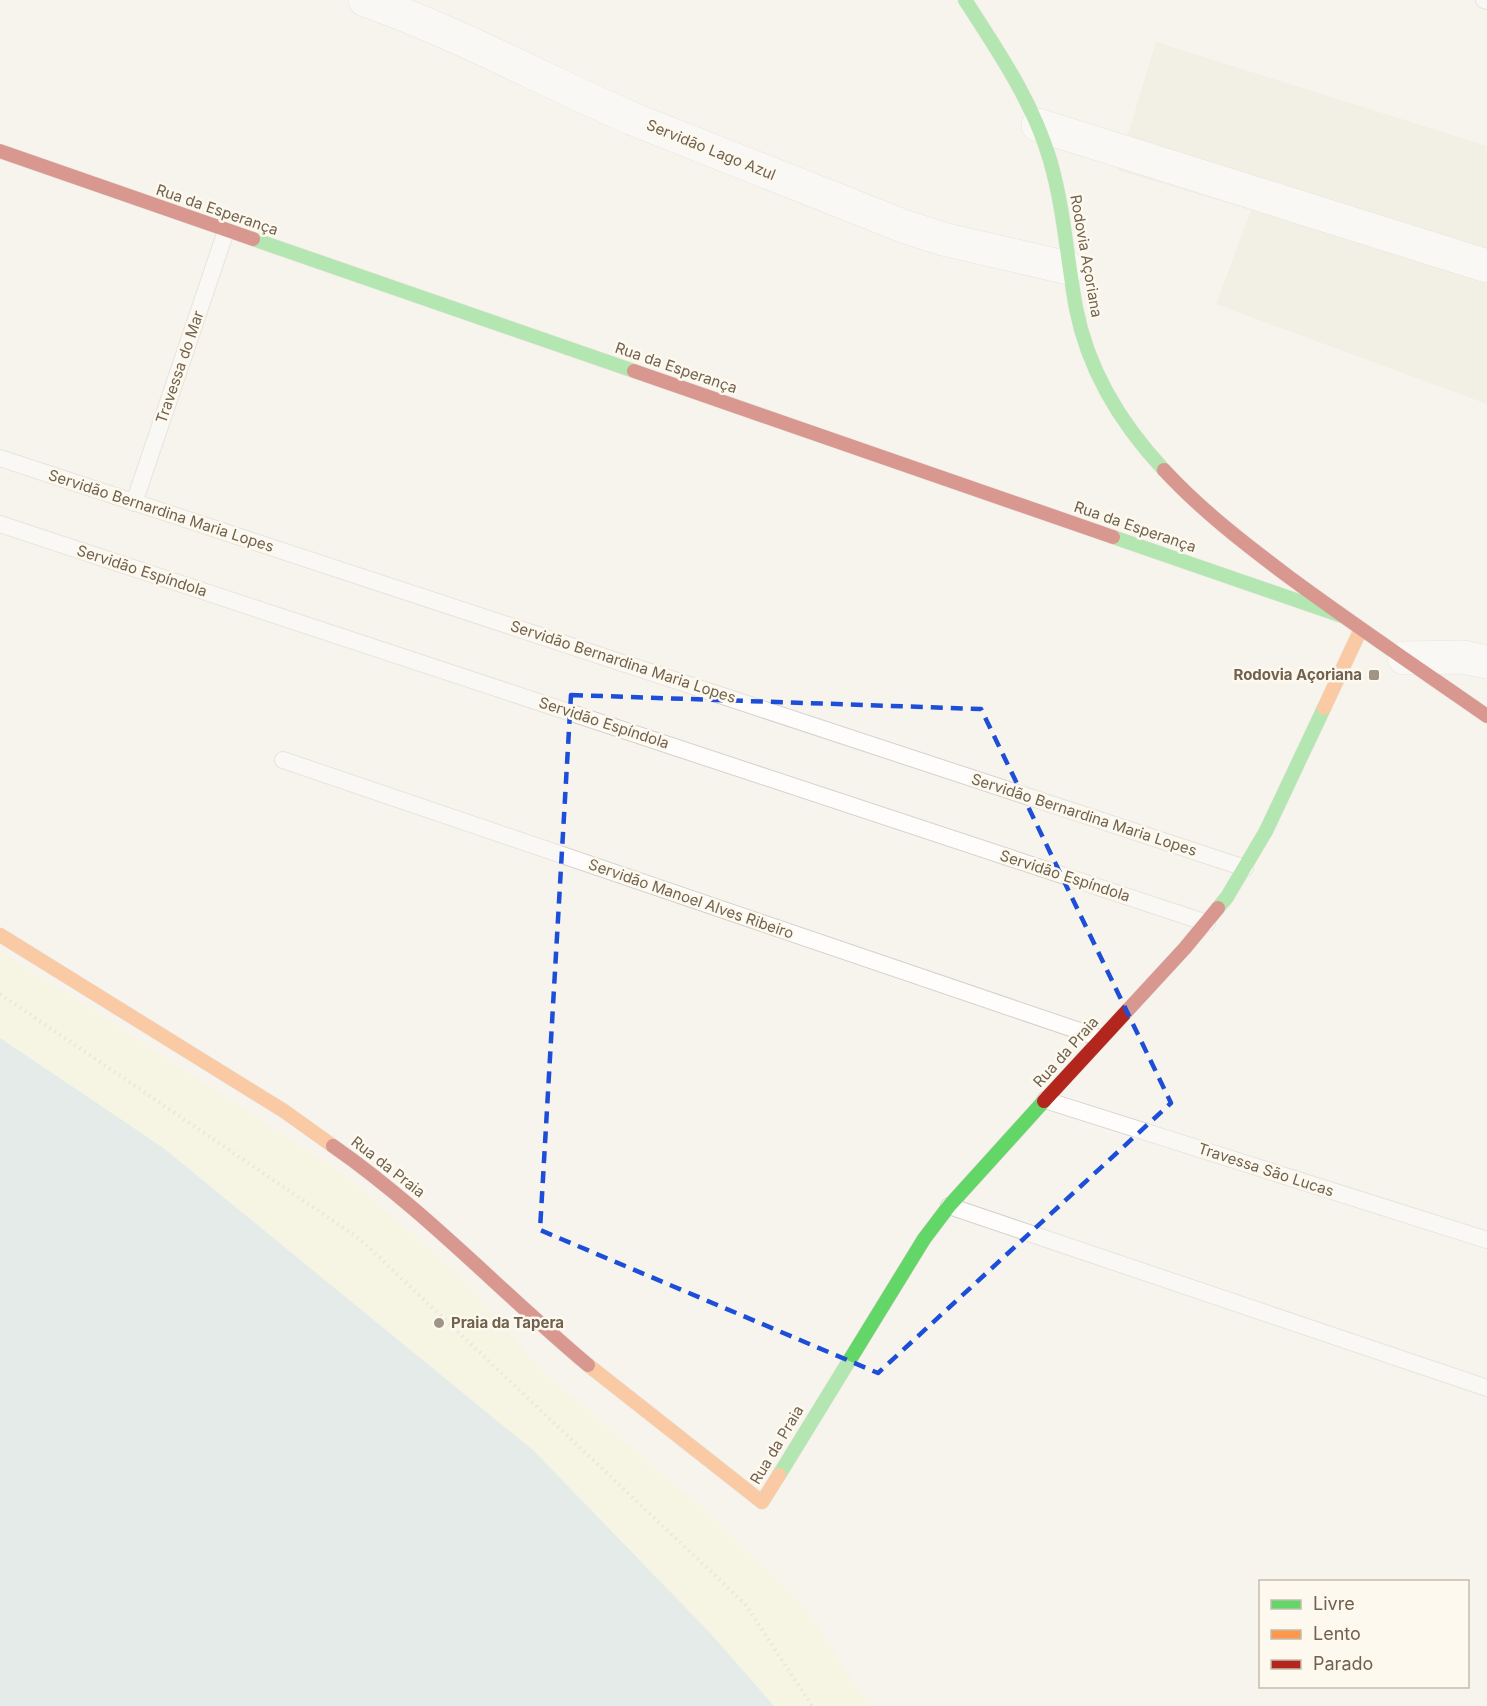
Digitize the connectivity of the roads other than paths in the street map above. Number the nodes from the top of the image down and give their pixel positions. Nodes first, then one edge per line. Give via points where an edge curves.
1 (365, 0) edge
2 (965, 0) edge
3 (1038, 125) junction
4 (0, 151) edge
5 (226, 231) junction
6 (1487, 266) edge
7 (1068, 268) junction
8 (0, 458) edge
9 (134, 503) junction
10 (0, 524) edge
11 (1341, 616) junction
12 (1361, 630) junction
13 (1404, 658) junction
14 (1487, 662) edge
15 (1487, 716) edge
16 (283, 760) dead end
17 (1245, 868) junction
18 (1207, 922) junction
19 (0, 934) edge
20 (1100, 1038) junction
21 (1045, 1100) junction
22 (949, 1206) junction
23 (1487, 1240) edge
24 (1487, 1388) edge

1 - 7 street, Servidão Lago Azul via 455,35 633,119 903,226
2 - 3 street, Rodovia Açoriana
3 - 6 street
3 - 7 street, Rodovia Açoriana via 1051,160
4 - 5 street, Rua da Esperança
5 - 9 lane, Travessa do Mar
5 - 11 street, Rua da Esperança
7 - 11 street, Rodovia Açoriana via 1091,359 1113,405 1147,452 1188,496 1245,545
8 - 9 lane, Servidão Bernardina Maria Lopes
9 - 17 lane, Servidão Bernardina Maria Lopes
10 - 18 lane, Servidão Espíndola
11 - 12 street, Rodovia Açoriana
12 - 13 street, Rodovia Açoriana
12 - 17 street, Rua da Praia via 1287,789
13 - 14 street via 1463,657
13 - 15 street, Rodovia Açoriana
16 - 20 lane, Servidão Manoel Alves Ribeiro
17 - 18 street, Rua da Praia
18 - 20 street, Rua da Praia
19 - 22 street, Rua da Praia via 284,1111 362,1166 611,1385 762,1502 889,1293
20 - 21 street, Rua da Praia
21 - 22 street, Rua da Praia
21 - 23 lane, Travessa São Lucas
22 - 24 lane

